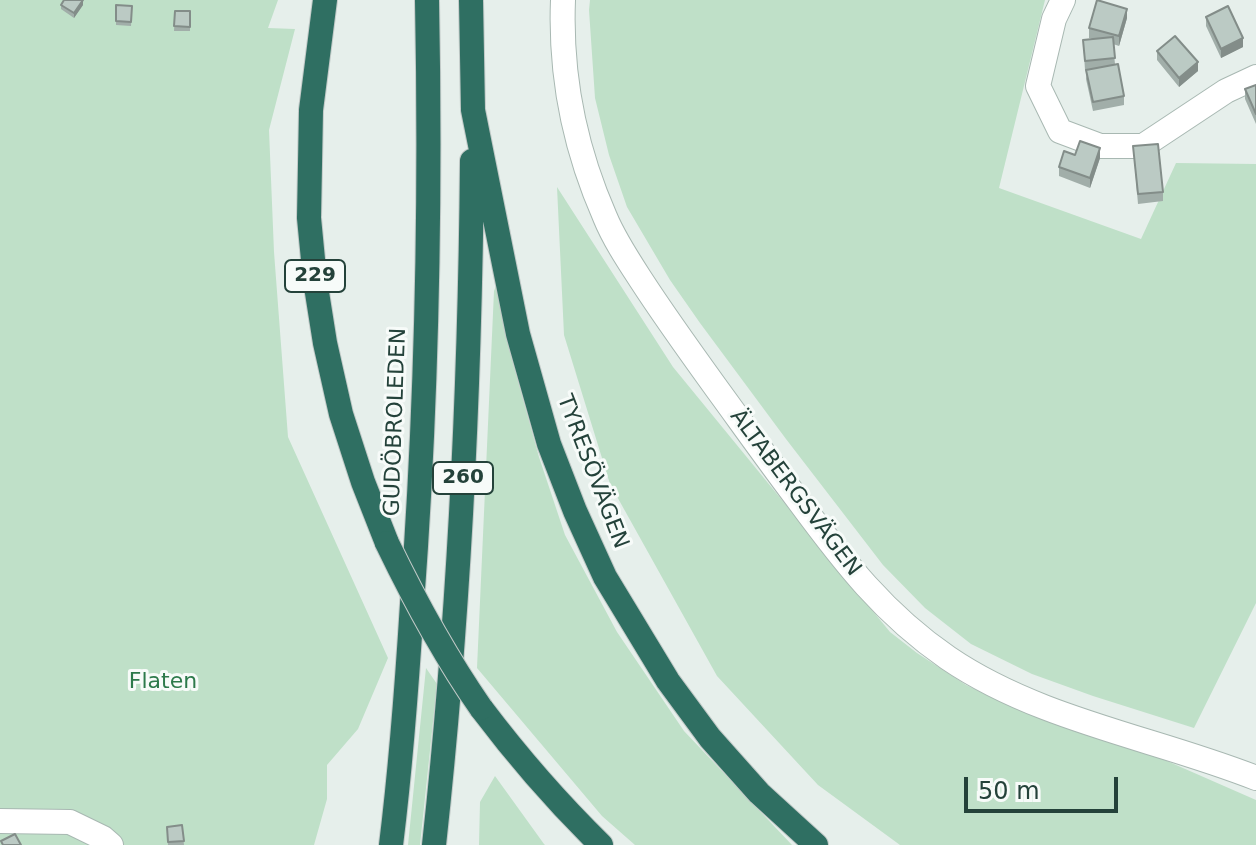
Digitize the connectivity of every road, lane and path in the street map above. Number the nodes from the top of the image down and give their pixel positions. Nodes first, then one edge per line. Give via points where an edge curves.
1 (325, 0) edge
2 (427, 0) edge
3 (471, 0) edge
4 (563, 0) edge
5 (1063, 0) edge
6 (1256, 77) edge
7 (473, 110) junction
8 (1256, 778) edge
9 (0, 821) edge
10 (111, 845) edge
11 (391, 845) edge
12 (434, 845) edge
13 (601, 845) edge
14 (816, 845) edge

1 - 13 highway, 229, bridge via 311,110 309,218 325,343 363,482 411,593 481,708 531,773
2 - 11 highway, GUDÖBROLEDEN / 260 via 425,396
3 - 7 highway, TYRESÖVÄGEN
4 - 8 street, ÄLTABERGSVÄGEN via 567,86 587,173 606,220 662,312 857,578 919,635 987,682
5 - 6 street via 1038,86 1060,131 1100,146 1143,146
7 - 12 highway, 260 via 461,537
7 - 14 highway, TYRESÖVÄGEN via 518,334 549,444 605,577 668,681 710,738
9 - 10 street via 70,822

